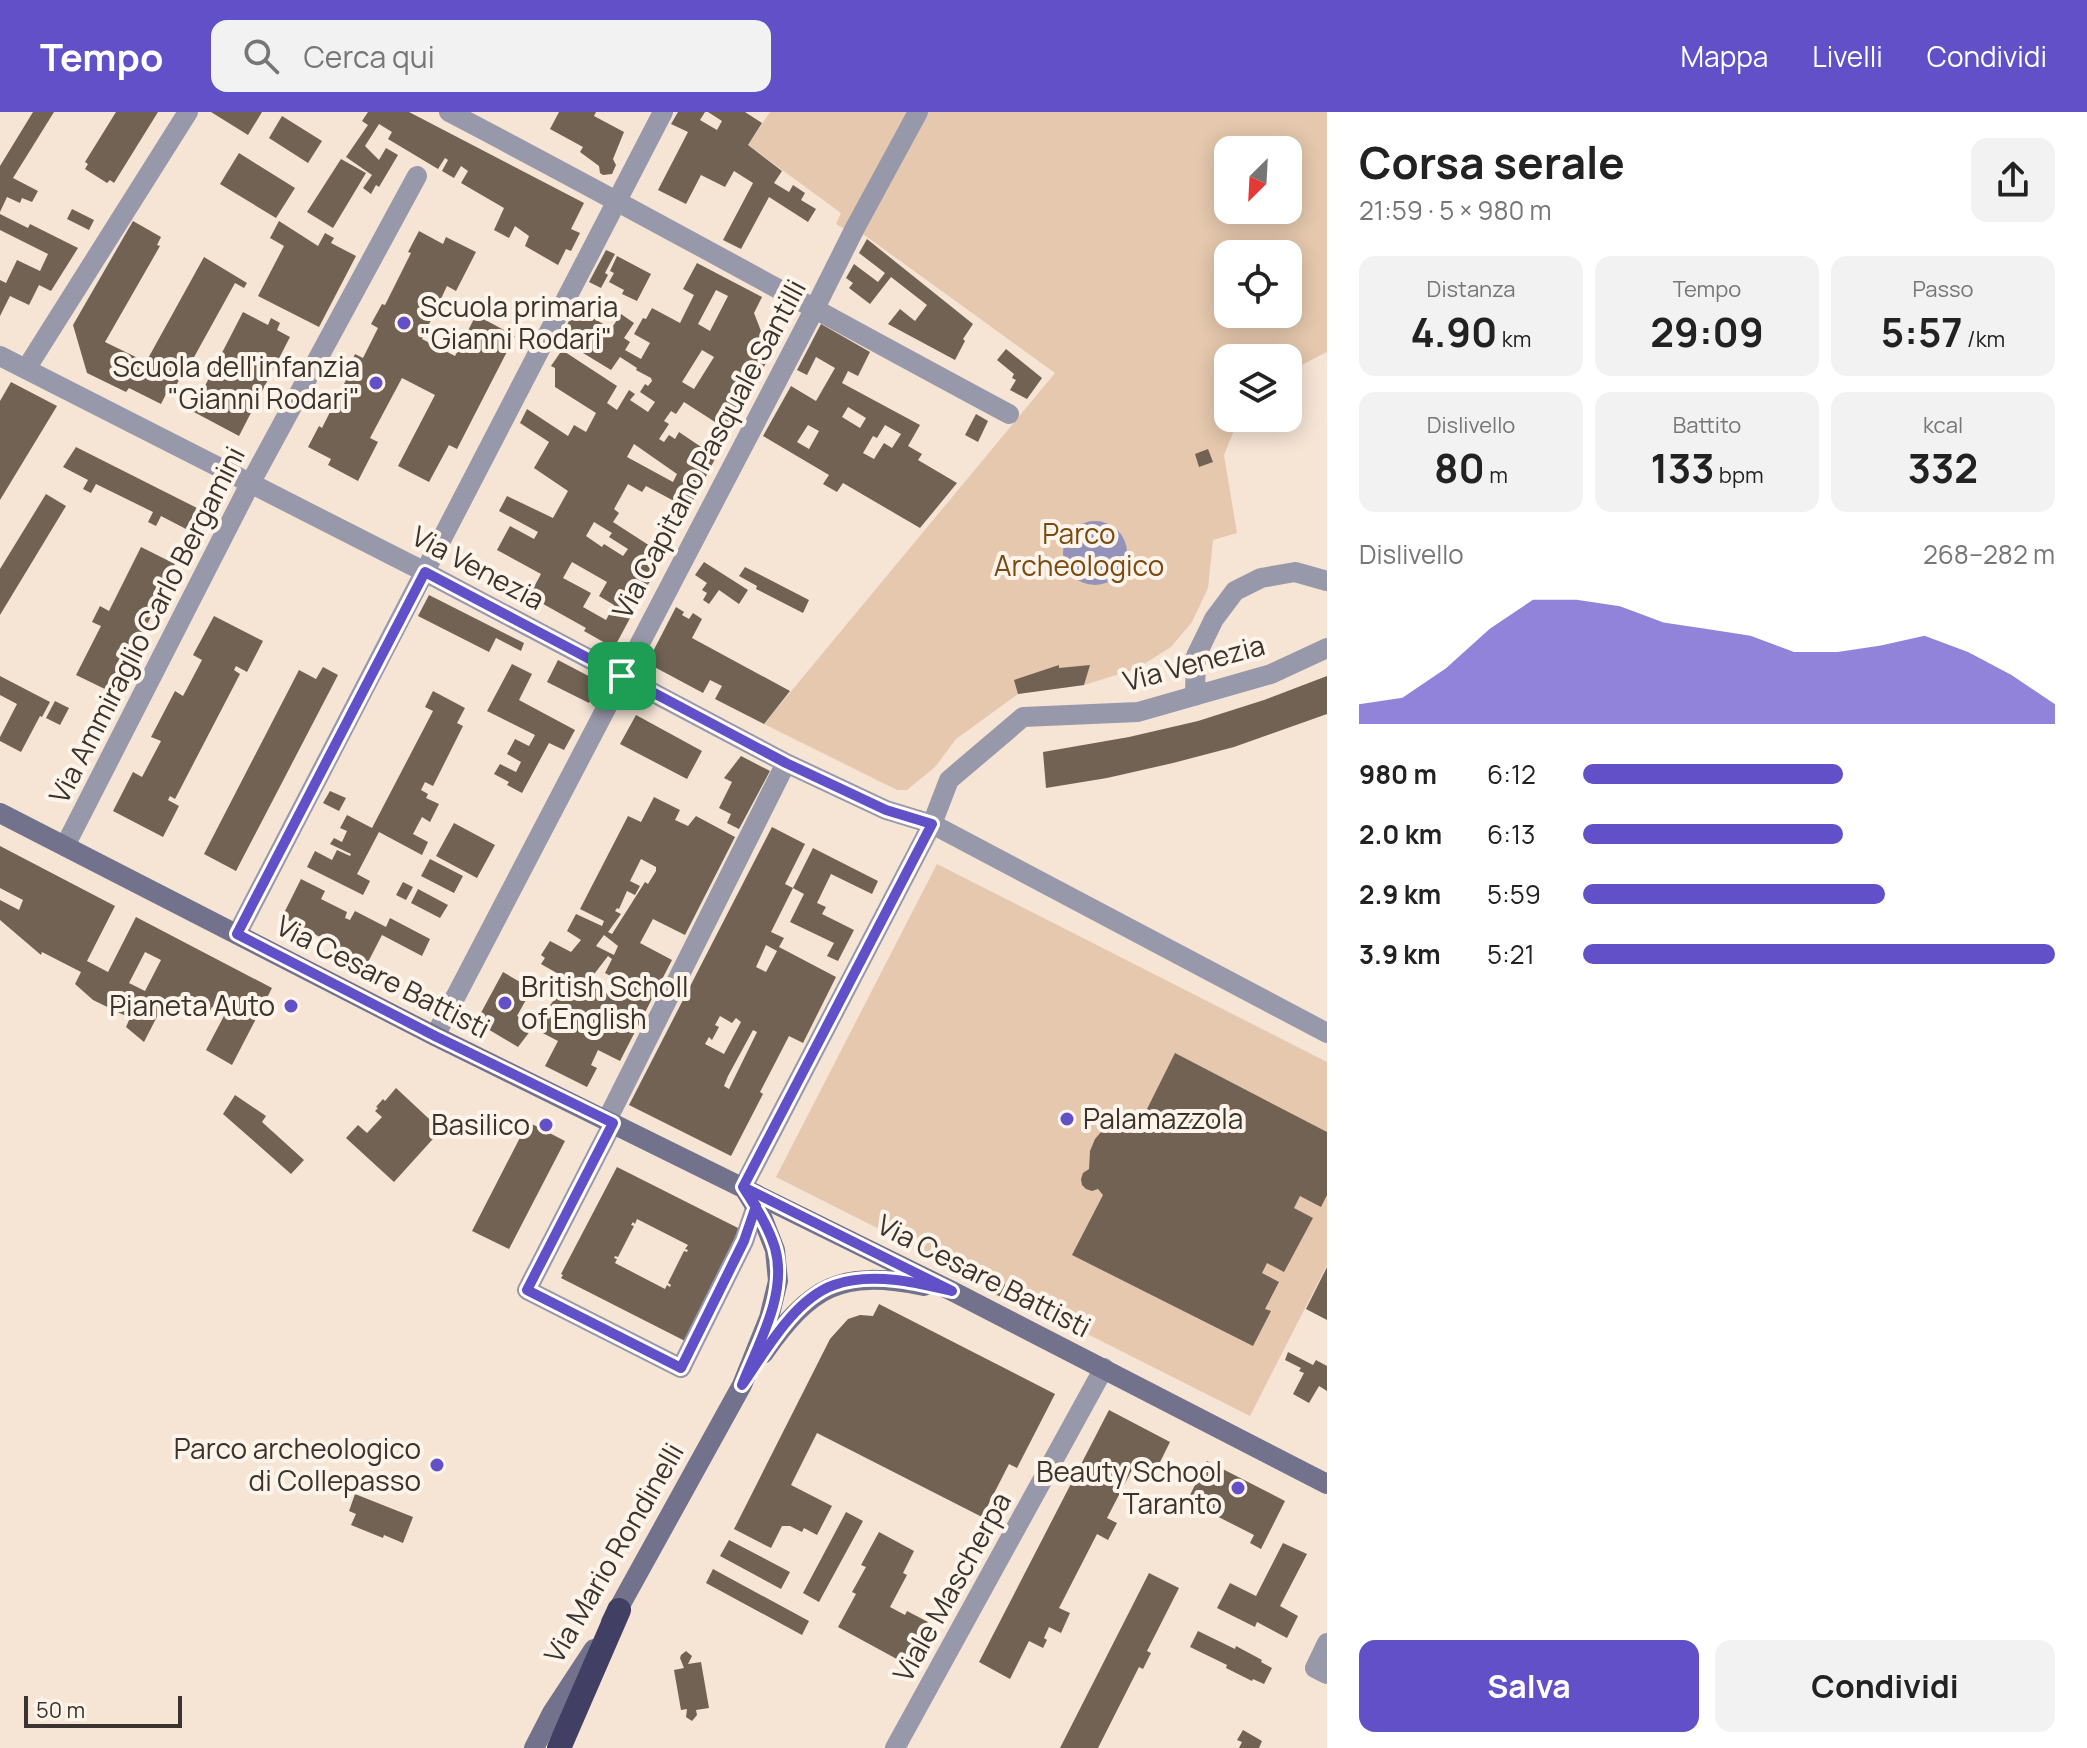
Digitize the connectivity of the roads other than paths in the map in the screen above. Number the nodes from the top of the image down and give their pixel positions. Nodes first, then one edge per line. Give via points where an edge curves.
1 (188, 112) edge
2 (449, 112) edge
3 (663, 112) edge
4 (918, 112) edge
5 (417, 176) dead end
6 (617, 200) junction
7 (814, 310) junction
8 (0, 356) edge
9 (26, 369) junction
10 (1009, 414) dead end
11 (251, 482) junction
12 (425, 572) junction
13 (1327, 581) edge
14 (1327, 648) edge
15 (622, 676) junction
16 (1195, 696) junction
17 (786, 763) junction
18 (0, 813) edge
19 (932, 824) junction
20 (65, 846) junction
21 (237, 934) junction
22 (1327, 1033) edge
23 (435, 1036) junction
24 (610, 1122) junction
25 (743, 1187) junction
26 (756, 1206) junction
27 (952, 1291) junction
28 (1104, 1368) junction
29 (742, 1385) junction
30 (1327, 1484) edge
31 (619, 1610) junction
32 (1327, 1643) edge
33 (1327, 1674) edge
34 (534, 1748) edge
35 (559, 1748) edge
36 (895, 1748) edge

1 - 9 street
2 - 6 street
3 - 6 street
4 - 7 street, Via Capitano Pasquale Santilli
5 - 11 street, Via Ammiraglio Carlo Bergamini
6 - 7 street
6 - 12 street
7 - 10 street
7 - 15 street, Via Capitano Pasquale Santilli
8 - 9 street, Via Venezia
9 - 11 street, Via Venezia
11 - 12 street, Via Venezia
11 - 20 street, Via Ammiraglio Carlo Bergamini
12 - 15 street, Via Venezia
12 - 21 street
13 - 16 street via 1295,572 1261,578 1235,591 1196,656
14 - 16 street, Via Venezia via 1271,674
15 - 17 street, Via Venezia
15 - 23 street, Via Capitano Pasquale Santilli
16 - 19 street, Via Venezia via 1138,712 1023,717 949,780
17 - 19 street, Via Venezia via 886,810
17 - 24 street
18 - 20 main road, Via Cesare Battisti
19 - 22 street, Via Venezia
19 - 25 street
20 - 21 main road, Via Cesare Battisti
21 - 23 main road, Via Cesare Battisti
23 - 24 main road, Via Cesare Battisti
24 - 25 main road, Via Cesare Battisti
24 - 26 street via 527,1290 681,1368
25 - 26 main road, Via Mario Rondinelli
25 - 27 main road, Via Cesare Battisti
26 - 29 main road, Via Mario Rondinelli via 775,1250 778,1281
27 - 28 main road, Via Cesare Battisti
27 - 29 main road, Via Mario Rondinelli via 897,1280 833,1285 783,1326
28 - 30 main road, Via Cesare Battisti
28 - 36 street, Viale Mascherpa
29 - 31 main road, Via Mario Rondinelli
31 - 34 main road, Via Mario Rondinelli
31 - 35 highway
32 - 33 street via 1315,1668

